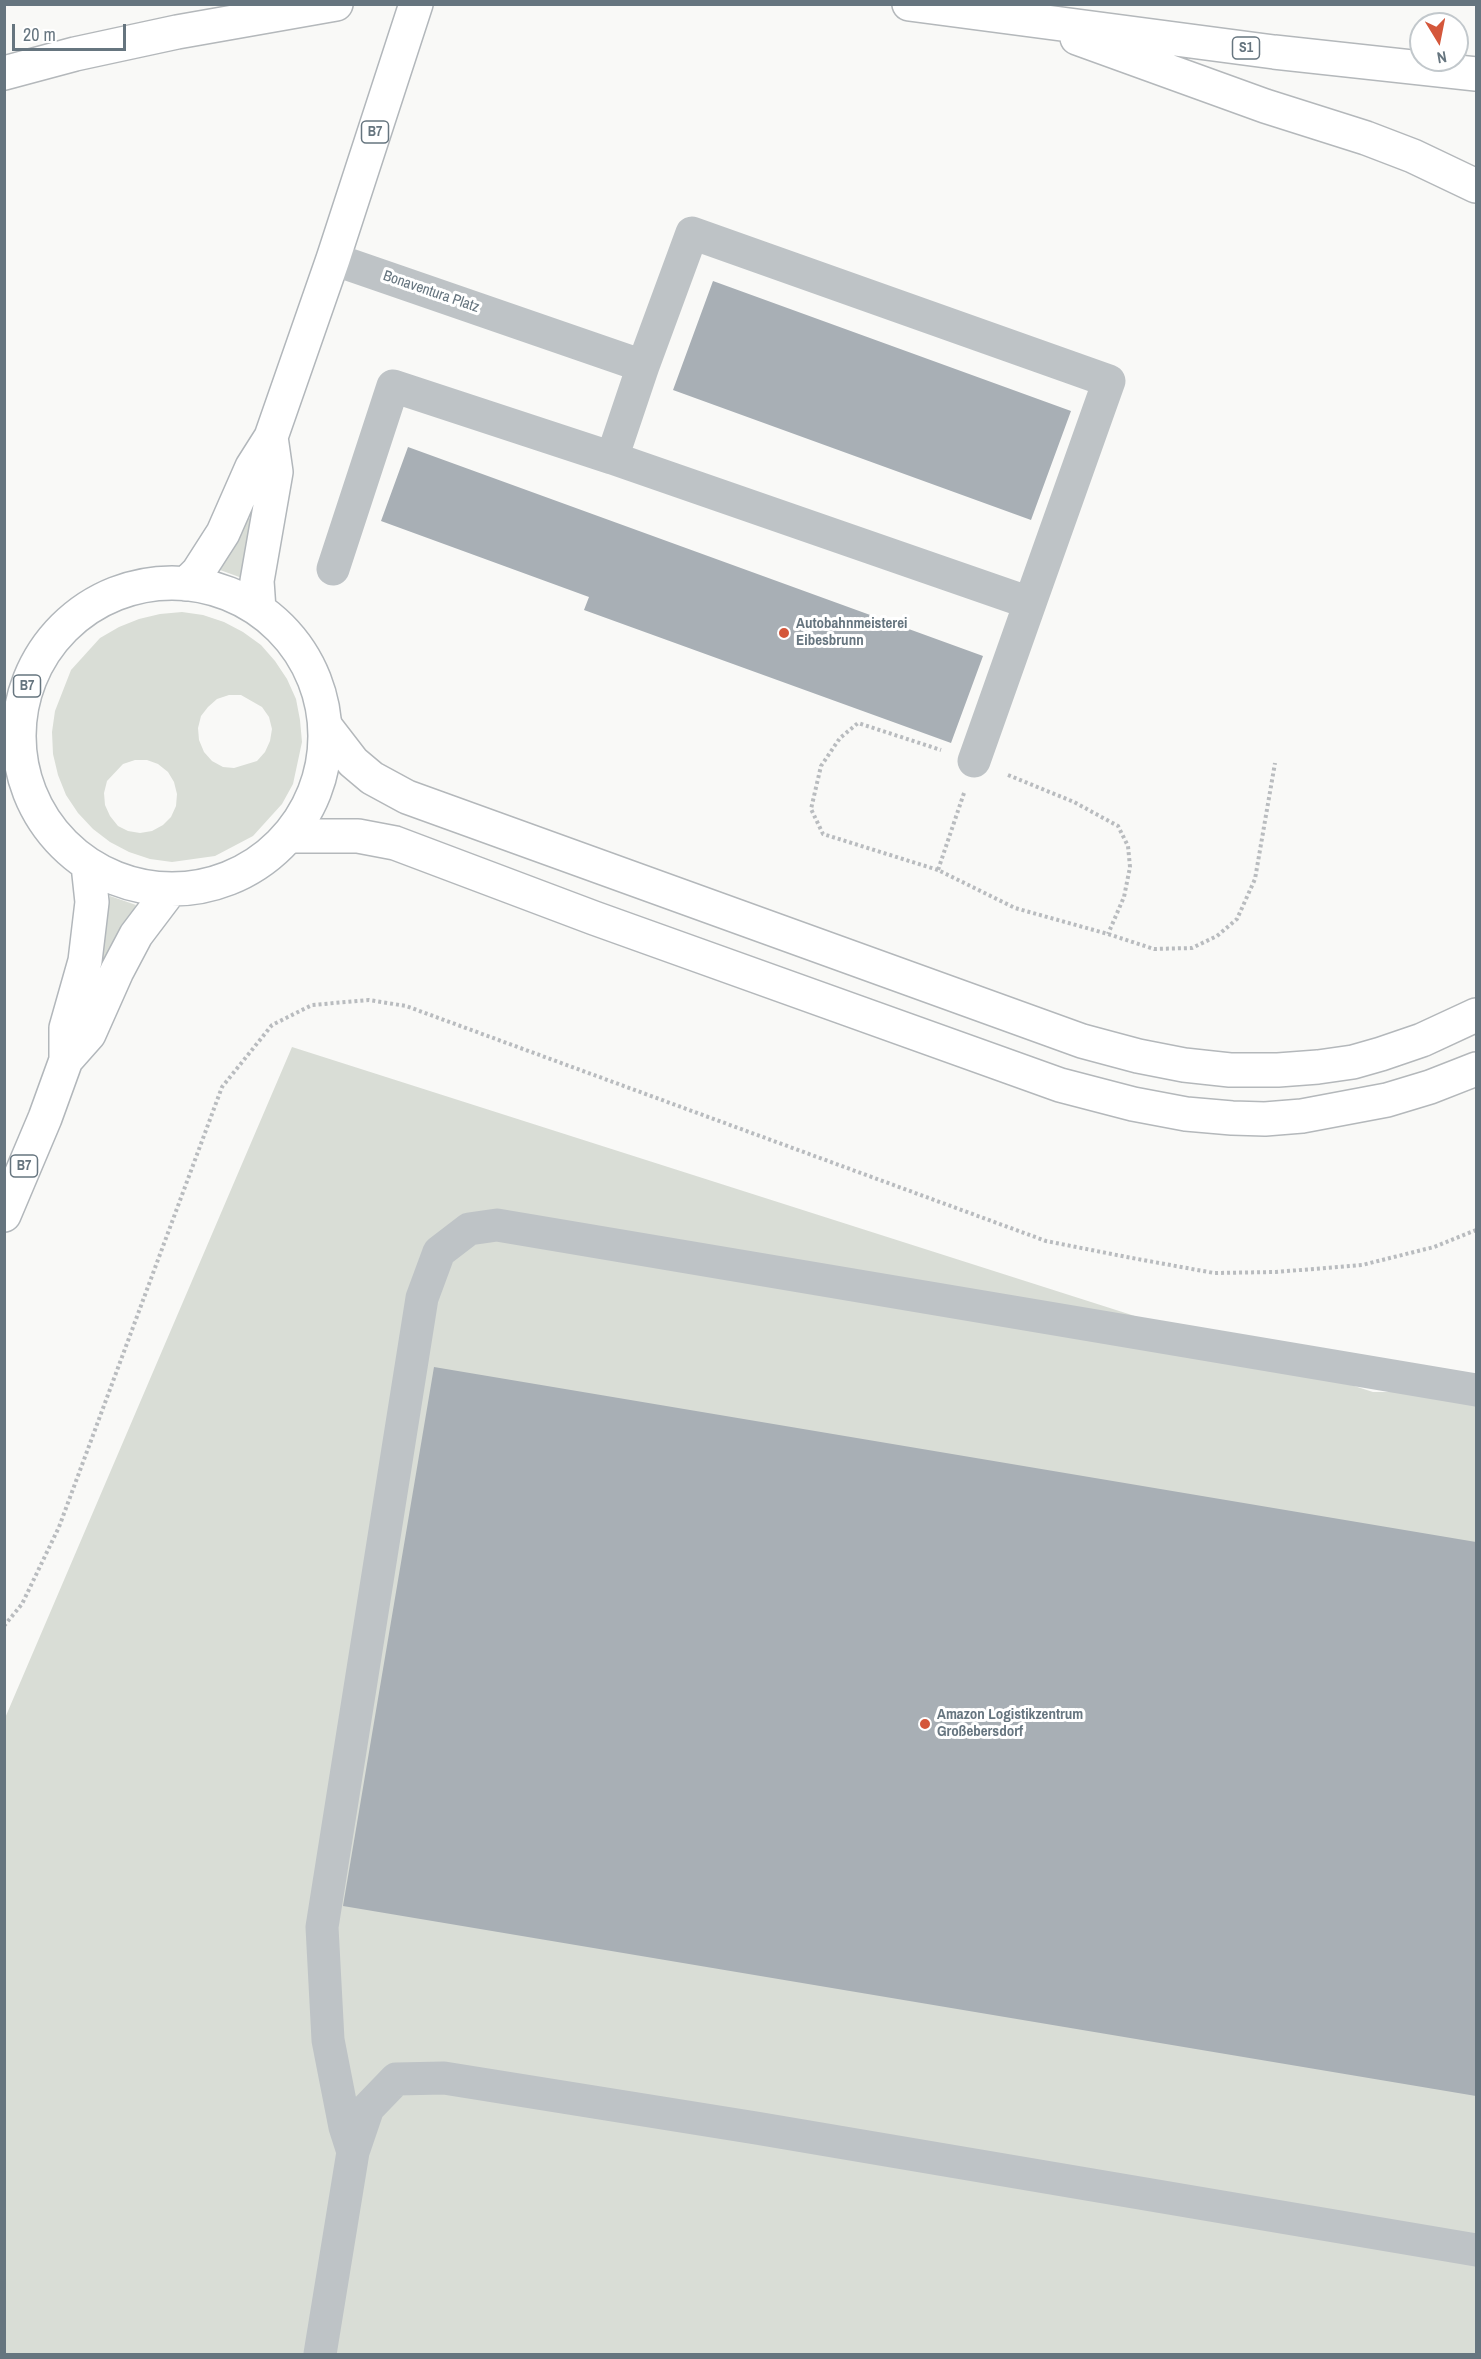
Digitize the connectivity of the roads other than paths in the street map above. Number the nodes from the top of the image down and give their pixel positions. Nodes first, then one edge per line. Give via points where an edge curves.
1 (416, 4) edge
2 (909, 4) edge
3 (323, 6) edge
4 (1016, 17) junction
5 (4, 73) edge
6 (1476, 74) edge
7 (1476, 186) edge
8 (333, 259) junction
9 (643, 366) junction
10 (272, 436) junction
11 (612, 458) junction
12 (333, 569) dead end
13 (186, 584) junction
14 (1030, 603) junction
15 (259, 610) junction
16 (326, 727) junction
17 (974, 761) road end
18 (289, 836) junction
19 (88, 865) junction
20 (170, 890) junction
21 (1476, 1015) edge
22 (66, 1060) junction
23 (1476, 1069) edge
24 (4, 1215) edge
25 (1476, 1390) edge
26 (353, 2152) junction
27 (1476, 2250) edge
28 (320, 2355) edge

1 - 8 main road, B7
2 - 4 main road, S1
3 - 5 main road via 177,32
4 - 6 main road, S1
4 - 7 main road via 1366,138
8 - 9 street, Bonaventura Platz
8 - 10 main road, B7
9 - 11 street
9 - 14 street via 692,232 1109,381
10 - 13 main road, B7 via 252,467 223,533
10 - 15 main road, B7 via 276,472 257,581
11 - 12 street via 393,386
11 - 14 street
13 - 15 main road, B7 via 212,588
13 - 19 main road, B7 via 120,592 90,608 63,629 42,656 27,686 20,719 20,753 27,786 41,816 62,843
14 - 17 street
15 - 16 main road, B7 via 298,648 312,673
16 - 18 main road, B7 via 318,785
16 - 21 main road via 353,762 372,778 407,797 1082,1041 1138,1056 1230,1070 1318,1067 1382,1054
18 - 20 main road, B7 via 270,855 223,881
18 - 23 main road via 358,836 395,843 1049,1081 1144,1106 1232,1118 1302,1116 1387,1100
19 - 20 main road, B7 via 114,878
19 - 22 main road, B7 via 92,902 86,961 66,1028
20 - 22 main road, B7 via 136,935 88,1034
22 - 24 main road, B7
25 - 26 street via 497,1225 469,1229 439,1252 422,1298 322,1927 328,2040
26 - 27 street via 368,2108 396,2079 444,2078
26 - 28 street

